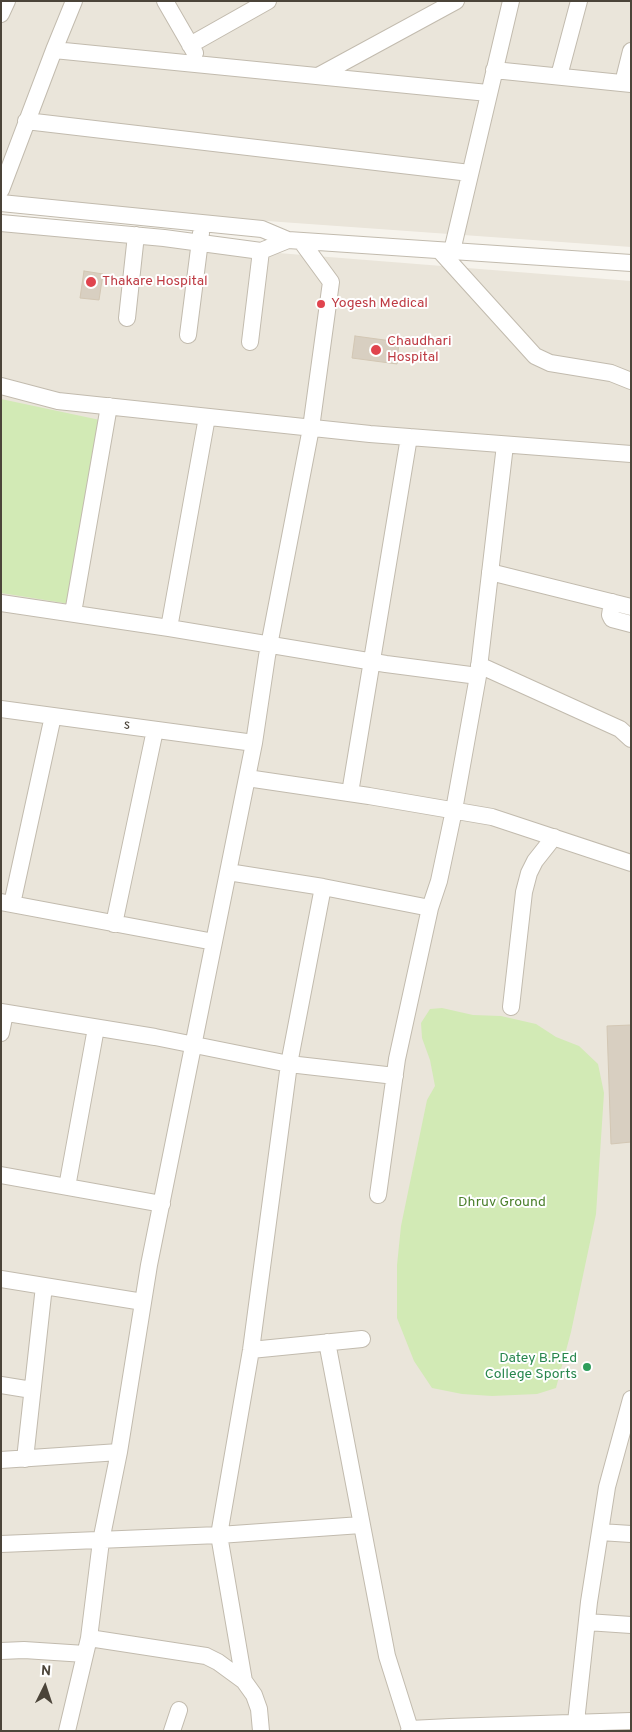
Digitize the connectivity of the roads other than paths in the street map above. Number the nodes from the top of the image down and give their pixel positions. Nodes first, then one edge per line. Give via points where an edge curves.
1 (7, 1) edge
2 (74, 1) edge
3 (165, 1) edge
4 (456, 1) edge
5 (511, 1) edge
6 (579, 1) edge
7 (259, 3) edge
8 (1, 14) edge
9 (190, 45) junction
10 (54, 50) junction
11 (631, 51) edge
12 (201, 64) junction
13 (494, 70) junction
14 (318, 76) junction
15 (559, 76) junction
16 (627, 84) edge
17 (488, 93) junction
18 (26, 121) junction
19 (470, 173) junction
20 (1, 190) edge
21 (1, 203) edge
22 (1, 223) edge
23 (202, 223) junction
24 (136, 235) junction
25 (295, 240) junction
26 (200, 242) junction
27 (261, 250) junction
28 (446, 251) junction
29 (631, 263) edge
30 (128, 318) dead end
31 (188, 336) dead end
32 (250, 342) dead end
33 (631, 381) edge
34 (1, 386) edge
35 (109, 406) junction
36 (207, 417) junction
37 (311, 428) junction
38 (409, 437) junction
39 (505, 444) junction
40 (631, 454) edge
41 (490, 572) junction
42 (612, 602) junction
43 (1, 603) edge
44 (631, 607) edge
45 (73, 613) junction
46 (631, 624) edge
47 (169, 628) junction
48 (270, 644) junction
49 (371, 661) junction
50 (479, 671) junction
51 (1, 709) edge
52 (52, 716) junction
53 (155, 730) junction
54 (631, 740) edge
55 (254, 743) junction
56 (247, 778) junction
57 (350, 793) junction
58 (454, 810) junction
59 (554, 837) junction
60 (631, 863) edge
61 (228, 872) junction
62 (323, 888) junction
63 (6, 903) edge
64 (430, 908) junction
65 (114, 924) junction
66 (214, 942) junction
67 (511, 1007) dead end
68 (3, 1012) edge
69 (96, 1028) junction
70 (1, 1033) edge
71 (194, 1046) junction
72 (289, 1064) junction
73 (395, 1076) junction
74 (1, 1175) edge
75 (67, 1187) junction
76 (378, 1195) dead end
77 (162, 1204) junction
78 (1, 1279) edge
79 (44, 1286) junction
80 (143, 1302) junction
81 (362, 1339) dead end
82 (327, 1342) junction
83 (251, 1350) junction
84 (1, 1385) edge
85 (32, 1390) junction
86 (631, 1399) edge
87 (626, 1436) edge
88 (120, 1452) junction
89 (26, 1459) junction
90 (1, 1460) edge
91 (361, 1525) junction
92 (600, 1532) junction
93 (631, 1534) edge
94 (219, 1535) junction
95 (101, 1541) junction
96 (1, 1544) edge
97 (587, 1622) junction
98 (631, 1625) edge
99 (89, 1638) junction
100 (1, 1651) edge
101 (85, 1654) junction
102 (244, 1681) junction
103 (179, 1710) dead end
104 (631, 1721) edge
105 (575, 1727) edge
106 (450, 1729) edge
107 (409, 1730) edge
108 (67, 1731) edge
109 (172, 1731) edge
110 (261, 1731) edge

1 - 8 street
2 - 10 street
3 - 9 street
4 - 14 street
5 - 13 street
6 - 15 street
7 - 9 street
9 - 12 street
10 - 12 street
10 - 18 street
11 - 16 street
12 - 14 street
13 - 15 street
13 - 17 street
14 - 17 street
15 - 16 street
17 - 19 street
18 - 19 street
18 - 20 street
19 - 28 street
21 - 23 street
22 - 24 street
23 - 25 street via 262,229
23 - 26 street
24 - 26 street
24 - 30 street
25 - 27 street
25 - 28 street
25 - 37 street via 331,282
26 - 27 street
26 - 31 street
27 - 32 street
28 - 29 street
28 - 33 street via 535,356 550,363 611,373
34 - 35 street via 58,401
35 - 36 street
35 - 45 street
36 - 37 street
36 - 47 street
37 - 38 street
37 - 48 street
38 - 39 street
38 - 49 street
39 - 40 street
39 - 41 street
41 - 42 street
41 - 50 street
42 - 44 street
42 - 46 street via 612,619
43 - 45 street
45 - 47 street
47 - 48 street
48 - 49 street
48 - 55 street
49 - 50 street
49 - 57 street
50 - 54 street via 620,729
50 - 58 street
51 - 52 street, s
52 - 53 street, s
52 - 63 street
53 - 55 street, s
53 - 65 street
55 - 56 street
56 - 57 street
56 - 61 street
57 - 58 street
58 - 59 street via 492,817
58 - 64 street
59 - 60 street
59 - 67 street via 535,860 524,892
61 - 62 street
61 - 66 street
62 - 64 street
62 - 72 street
63 - 65 street
64 - 73 street
65 - 66 street
66 - 71 street
68 - 69 street
68 - 70 street
69 - 71 street
69 - 75 street
71 - 72 street
71 - 77 street
72 - 73 street
72 - 83 street
73 - 76 street
74 - 75 street
75 - 77 street
77 - 80 street
78 - 79 street
79 - 80 street
79 - 85 street
80 - 88 street
81 - 82 street
82 - 83 street
82 - 91 street
83 - 94 street
84 - 85 street
85 - 89 street
86 - 87 street
87 - 92 street via 607,1487
88 - 89 street
88 - 95 street
89 - 90 street
91 - 94 street
91 - 107 street via 387,1656
92 - 93 street
92 - 97 street
94 - 95 street
94 - 102 street
95 - 96 street
95 - 99 street
97 - 98 street
97 - 105 street
99 - 101 street
99 - 102 street via 206,1656
100 - 101 street
101 - 108 street
102 - 110 street via 259,1709
103 - 109 street
104 - 105 street
105 - 106 street
106 - 107 street

